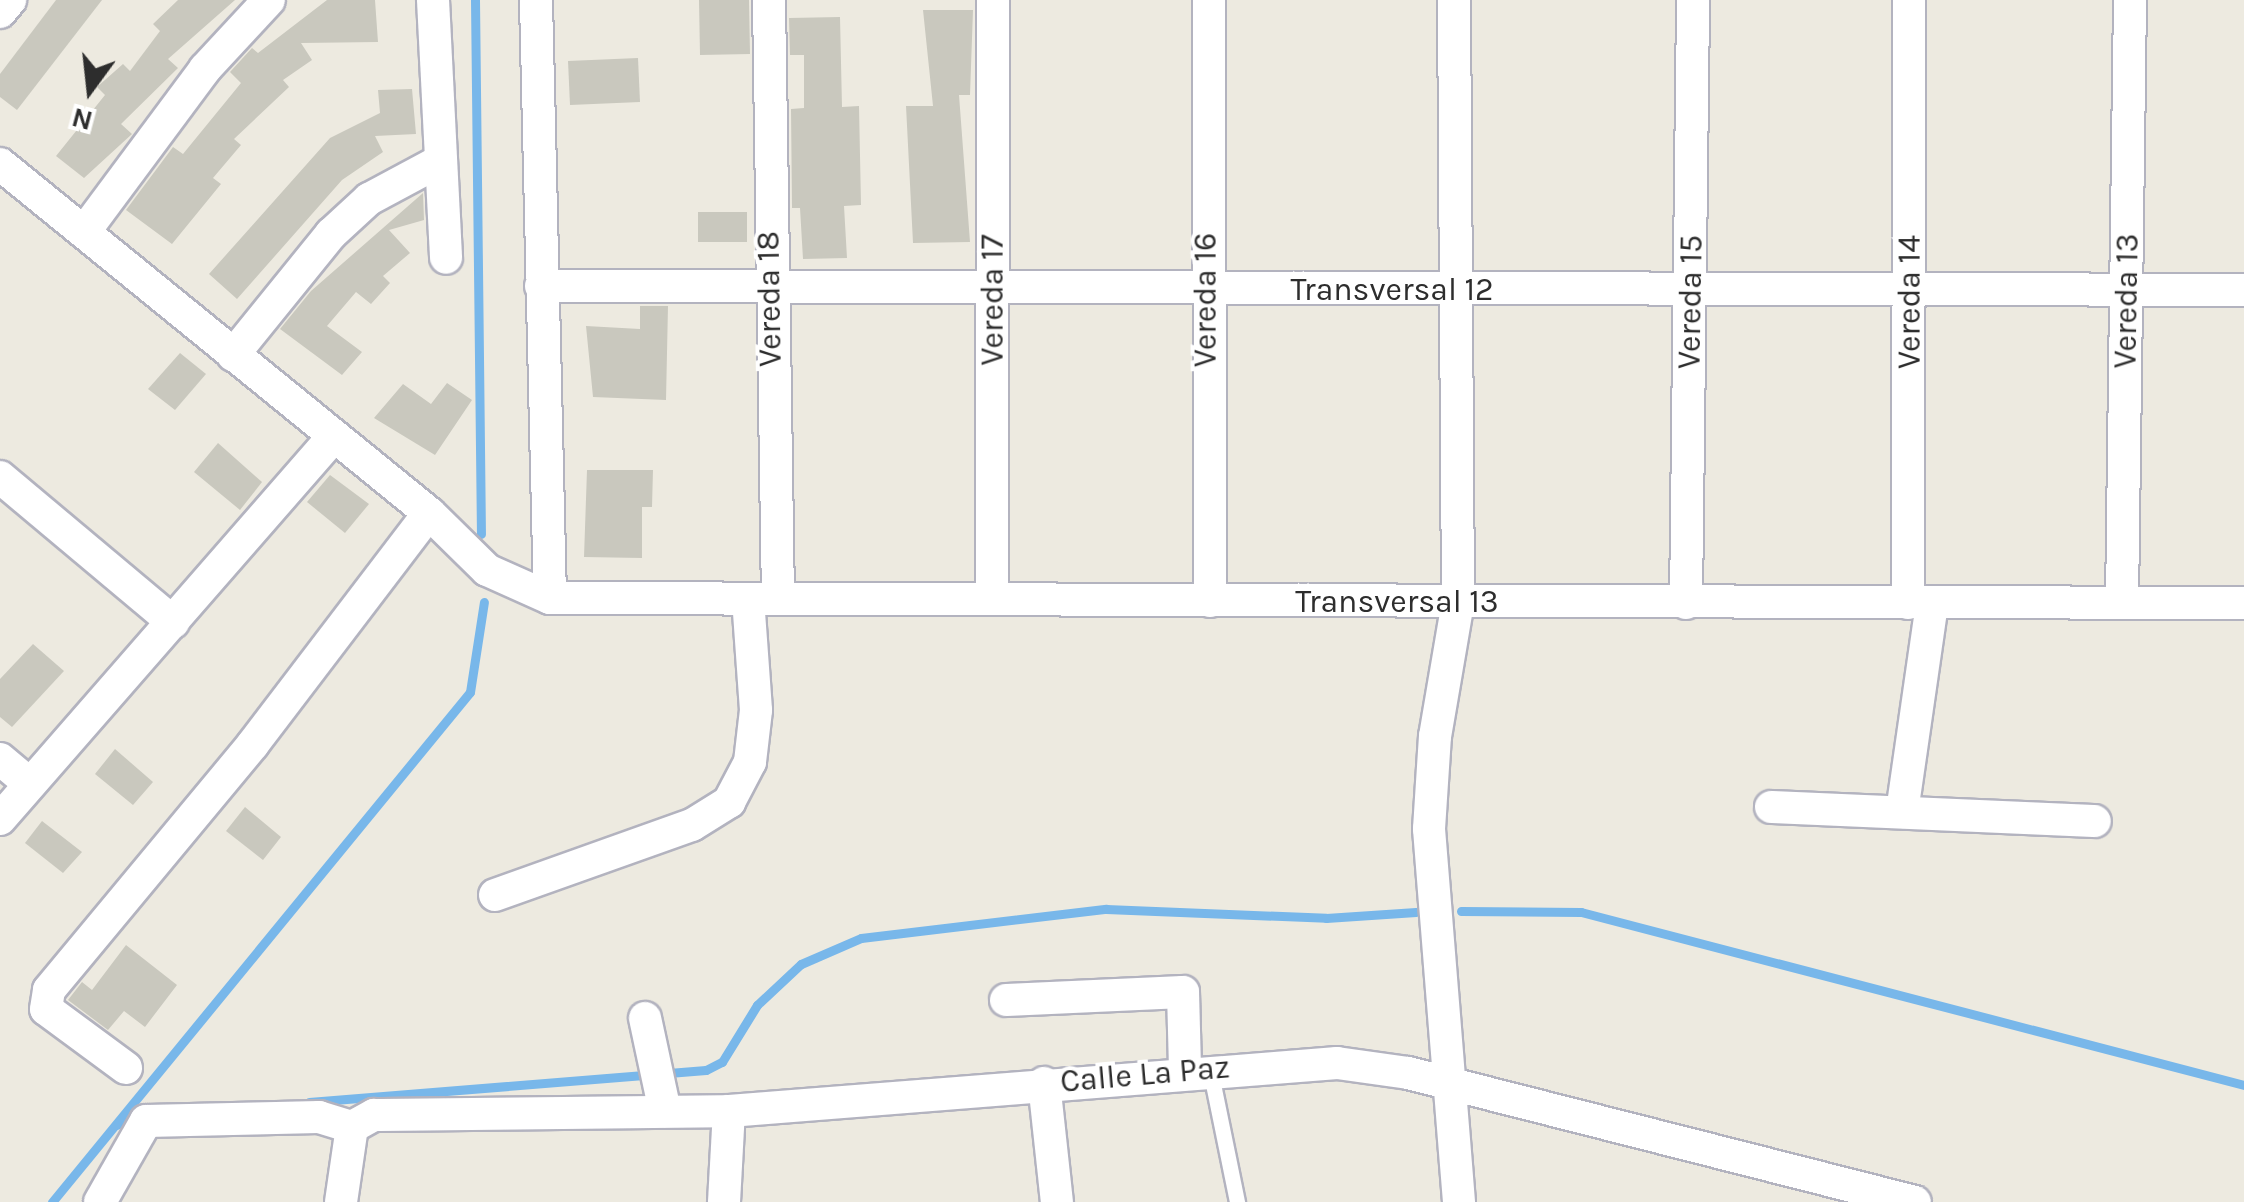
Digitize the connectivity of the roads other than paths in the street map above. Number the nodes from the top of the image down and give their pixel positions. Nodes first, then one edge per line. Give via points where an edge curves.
1 (10, 0) edge
2 (269, 0) edge
3 (434, 0) edge
4 (536, 0) edge
5 (769, 0) edge
6 (993, 0) edge
7 (1209, 0) edge
8 (1454, 0) edge
9 (1693, 0) edge
10 (1909, 0) edge
11 (2130, 0) edge
12 (0, 12) edge
13 (438, 162) junction
14 (0, 164) edge
15 (84, 232) junction
16 (446, 258) dead end
17 (541, 286) junction
18 (1457, 290) junction
19 (1692, 290) junction
20 (2244, 290) edge
21 (1205, 291) junction
22 (2127, 291) junction
23 (768, 292) junction
24 (993, 292) junction
25 (1910, 292) junction
26 (233, 355) junction
27 (334, 436) junction
28 (0, 477) edge
29 (429, 513) junction
30 (550, 598) junction
31 (763, 599) junction
32 (992, 599) junction
33 (1210, 601) junction
34 (1458, 602) junction
35 (2122, 602) junction
36 (1686, 603) junction
37 (1920, 603) junction
38 (2244, 603) edge
39 (173, 622) junction
40 (0, 759) edge
41 (30, 784) junction
42 (1772, 807) dead end
43 (1902, 812) junction
44 (0, 820) edge
45 (2095, 820) dead end
46 (494, 895) dead end
47 (1006, 1000) dead end
48 (645, 1018) dead end
49 (126, 1068) dead end
50 (1198, 1070) junction
51 (1044, 1083) junction
52 (660, 1084) junction
53 (1450, 1085) junction
54 (729, 1111) junction
55 (355, 1123) junction
56 (100, 1202) edge
57 (341, 1202) edge
58 (724, 1202) edge
59 (1056, 1202) edge
60 (1237, 1202) edge
61 (1460, 1202) edge
62 (1915, 1202) edge

1 - 12 street
2 - 15 street via 205,70
3 - 13 street
4 - 17 street
5 - 23 street, Vereda 18
6 - 24 street, Vereda 17
7 - 21 street, Vereda 16
8 - 18 street
9 - 19 street, Vereda 15
10 - 25 street, Vereda 14
11 - 22 street, Vereda 13
13 - 16 street
13 - 26 street via 369,199 331,234
14 - 15 street
15 - 26 street
17 - 23 street, Transversal 12
17 - 30 street
18 - 19 street, Transversal 12
18 - 21 street, Transversal 12
18 - 34 street
19 - 25 street, Transversal 12
19 - 36 street, Vereda 15
20 - 22 street, Transversal 12
21 - 24 street, Transversal 12
21 - 33 street, Vereda 16
22 - 25 street, Transversal 12
22 - 35 street, Vereda 13
23 - 24 street, Transversal 12
23 - 31 street, Vereda 18
24 - 32 street, Vereda 17
25 - 37 street, Vereda 14
26 - 27 street
27 - 29 street
27 - 39 street
28 - 39 street
29 - 30 street via 487,570
29 - 49 street via 253,744 49,990 46,1008
30 - 31 street, Transversal 13
31 - 32 street, Transversal 13
31 - 46 street, Vereda 18 via 750,762 730,802 692,825
32 - 33 street, Transversal 13
33 - 34 street, Transversal 13
34 - 36 street, Transversal 13
34 - 53 street via 1435,736 1429,830
35 - 37 street, Transversal 13
35 - 38 street, Transversal 13
36 - 37 street, Transversal 13
37 - 43 street, Vereda 14
39 - 41 street
40 - 41 street
41 - 44 street
42 - 43 street
43 - 45 street
47 - 50 street via 1183,992
48 - 52 street
50 - 51 street, Calle La Paz
50 - 53 street, Calle La Paz via 1336,1064
50 - 60 lane
51 - 54 street, Calle La Paz
51 - 59 street
52 - 54 street, Calle La Paz
52 - 55 street, Calle La Paz
53 - 61 street
53 - 62 street, Calle La Paz
54 - 58 street
55 - 56 street, Calle La Paz via 319,1117 146,1122
55 - 57 street

